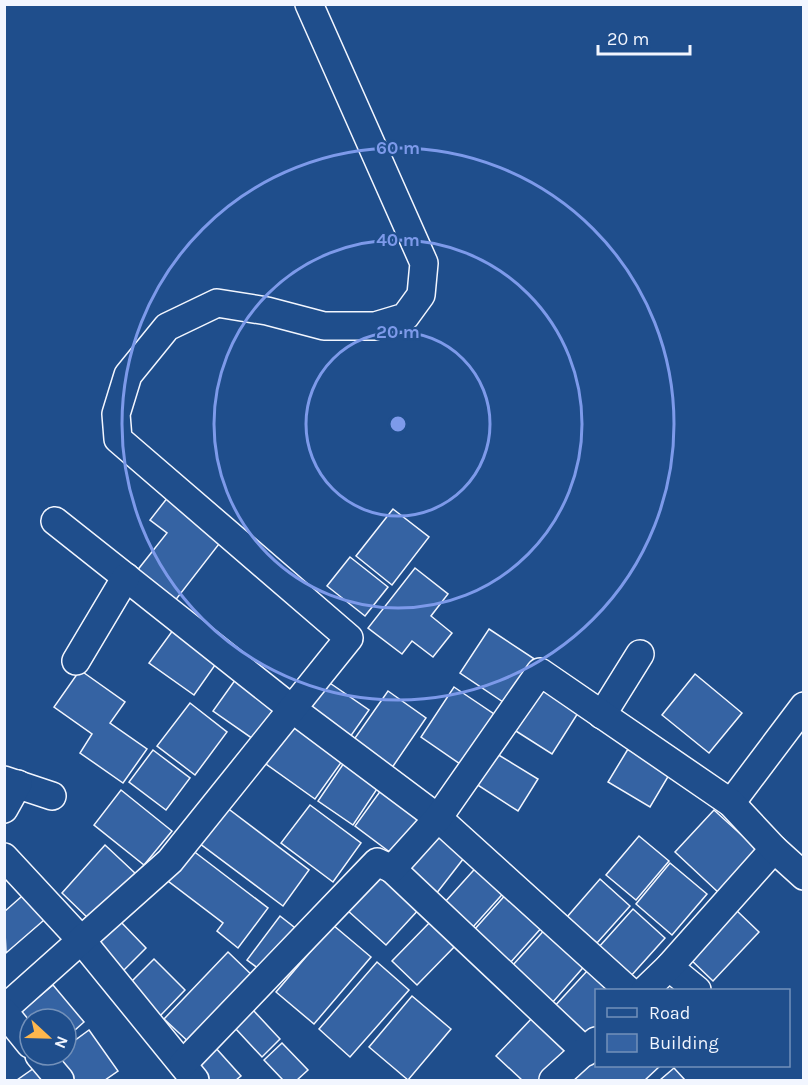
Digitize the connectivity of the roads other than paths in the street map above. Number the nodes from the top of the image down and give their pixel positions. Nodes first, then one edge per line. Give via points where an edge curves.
1 (309, 4) edge
2 (55, 521) dead end
3 (126, 577) junction
4 (640, 654) dead end
5 (76, 661) dead end
6 (804, 706) edge
7 (291, 708) junction
8 (602, 715) junction
9 (11, 782) edge
10 (51, 796) dead end
11 (731, 803) junction
12 (4, 809) edge
13 (438, 818) junction
14 (774, 849) junction
15 (4, 857) edge
16 (392, 869) junction
17 (804, 876) edge
18 (82, 941) junction
19 (669, 967) junction
20 (627, 989) edge
21 (646, 989) edge
22 (696, 989) edge
23 (4, 1010) edge
24 (18, 1028) edge
25 (591, 1046) edge
26 (49, 1067) edge
27 (189, 1072) edge
28 (60, 1080) edge
29 (553, 1080) edge

1 - 7 street via 424,263 421,295 405,317 375,326 324,326 217,303 167,327 128,375 116,414 118,439 349,638
2 - 3 street
3 - 5 street
3 - 7 street
4 - 8 street
6 - 11 street
7 - 13 street
7 - 18 street via 170,861
8 - 11 street
8 - 13 street via 540,672
9 - 10 street
9 - 12 street
11 - 14 street
13 - 16 street
13 - 20 street
14 - 17 street
14 - 19 street
15 - 18 street
16 - 25 street
16 - 27 street via 377,862
18 - 23 street
18 - 27 street
19 - 21 street
19 - 22 street
23 - 24 street
25 - 29 street
26 - 28 street

